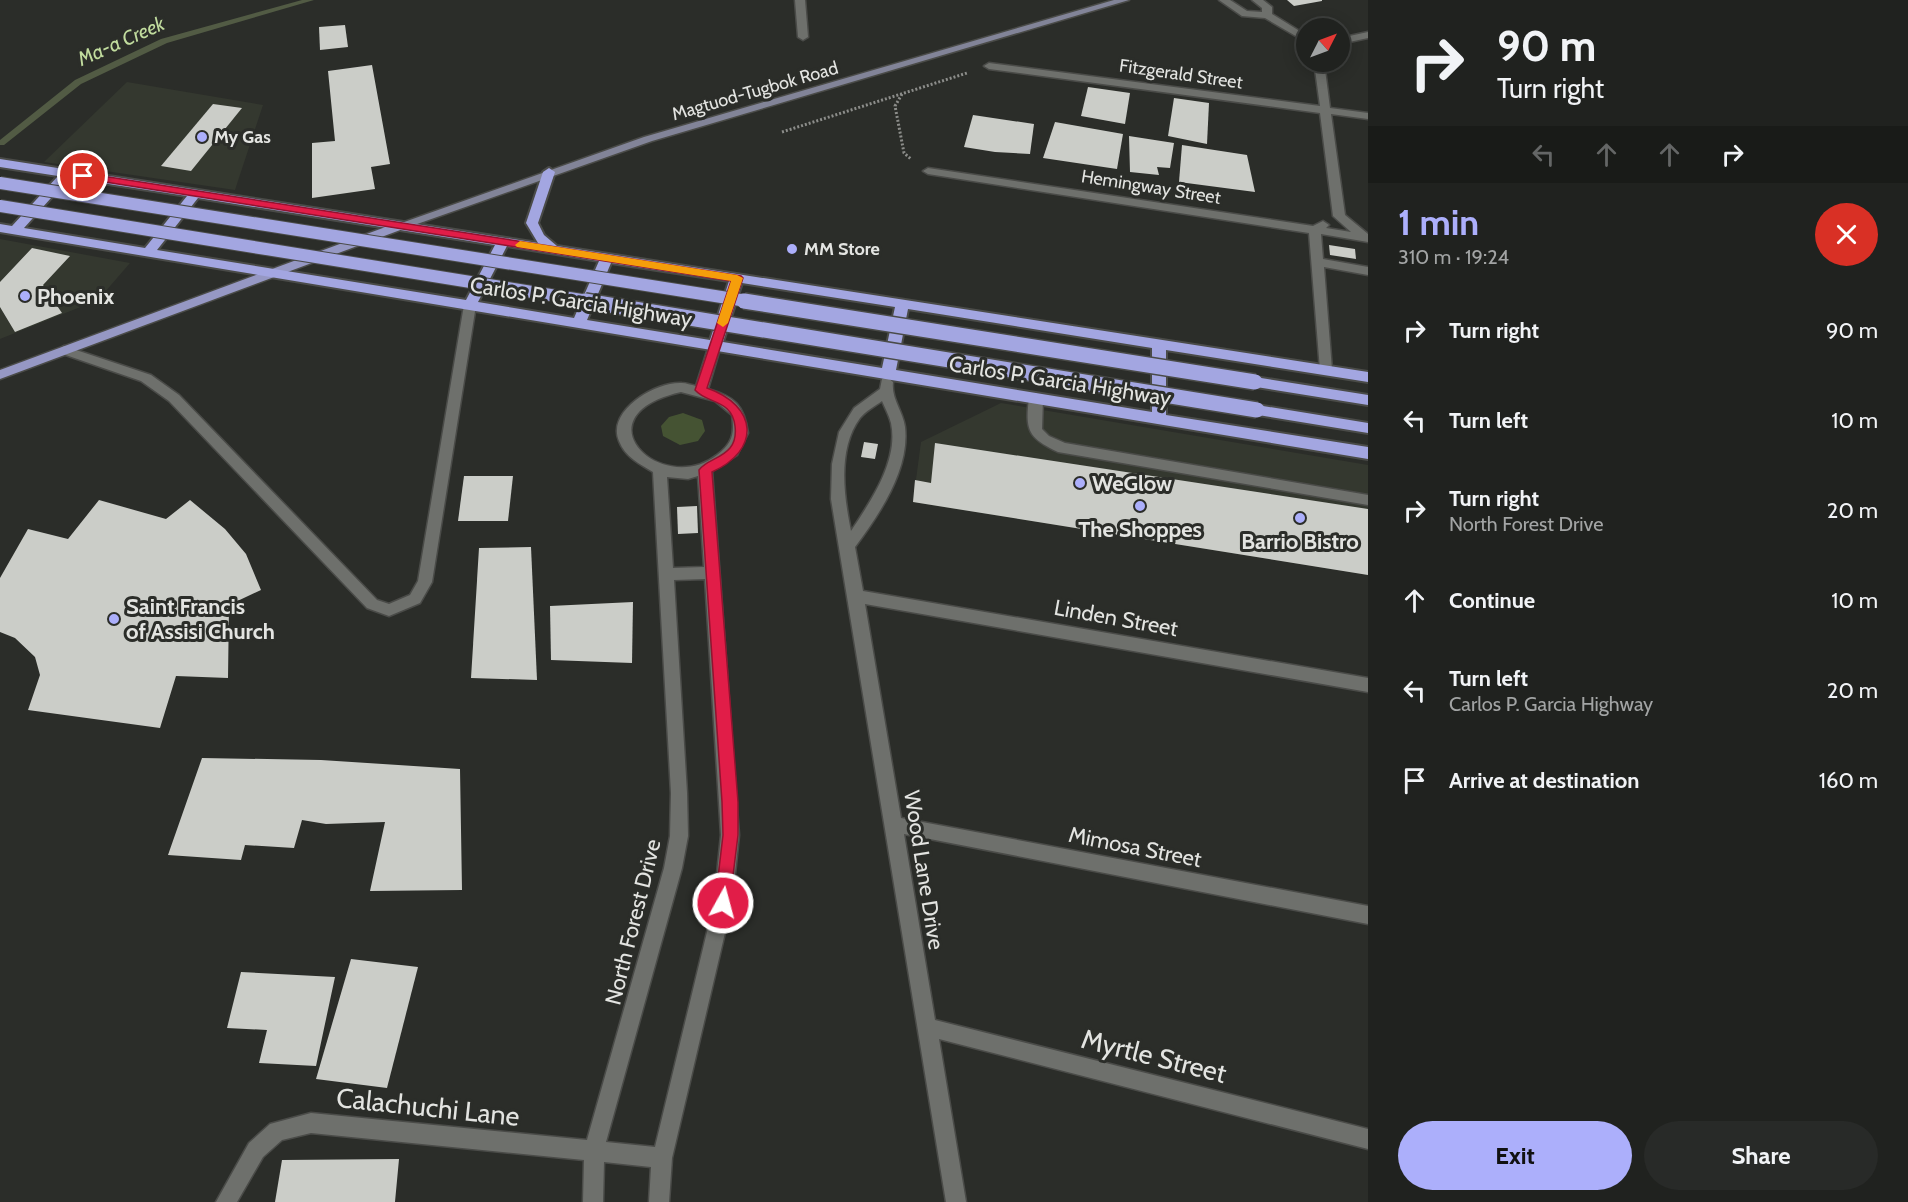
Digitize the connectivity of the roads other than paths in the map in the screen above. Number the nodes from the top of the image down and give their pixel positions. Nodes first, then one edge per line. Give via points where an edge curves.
1 (801, 0) edge
2 (1124, 0) edge
3 (1224, 0) edge
4 (1257, 0) edge
5 (1267, 15) junction
6 (1296, 33) edge
7 (1368, 35) edge
8 (803, 38) dead end
9 (1350, 38) edge
10 (990, 66) road end
11 (1320, 72) edge
12 (1325, 110) junction
13 (1368, 116) edge
14 (0, 164) edge
15 (928, 171) road end
16 (549, 172) junction
17 (66, 174) junction
18 (0, 183) edge
19 (195, 194) junction
20 (0, 206) edge
21 (1339, 216) junction
22 (399, 226) junction
23 (0, 228) edge
24 (15, 230) junction
25 (1315, 230) junction
26 (1368, 240) edge
27 (503, 242) junction
28 (553, 249) junction
29 (148, 252) junction
30 (607, 258) junction
31 (1317, 262) junction
32 (1368, 271) edge
33 (272, 272) junction
34 (737, 278) junction
35 (902, 304) junction
36 (470, 305) junction
37 (579, 323) junction
38 (1159, 344) junction
39 (715, 345) junction
40 (64, 350) junction
41 (1326, 370) junction
42 (888, 374) junction
43 (0, 375) edge
44 (1368, 377) edge
45 (701, 390) junction
46 (885, 392) junction
47 (1036, 398) junction
48 (1368, 400) edge
49 (1160, 418) junction
50 (1368, 428) edge
51 (1368, 453) edge
52 (660, 469) junction
53 (705, 470) junction
54 (1368, 500) edge
55 (848, 546) junction
56 (713, 573) junction
57 (666, 574) junction
58 (856, 596) junction
59 (1368, 685) edge
60 (894, 824) junction
61 (1368, 915) edge
62 (927, 1027) junction
63 (1368, 1139) edge
64 (594, 1151) junction
65 (662, 1158) junction
66 (226, 1202) edge
67 (593, 1202) edge
68 (658, 1202) edge
69 (956, 1202) edge

1 - 8 street
2 - 16 main road, Magtuod-Tugbok Road via 691,126
3 - 5 street via 1245,14
4 - 5 street via 1267,7
5 - 6 street
7 - 9 street
10 - 12 street, Fitzgerald Street
11 - 12 street
12 - 13 street, Fitzgerald Street
12 - 21 street
14 - 17 highway
15 - 25 street, Hemingway Street
16 - 22 main road, Magtuod-Tugbok Road
16 - 28 highway via 532,223 539,237
17 - 19 highway
17 - 24 highway
18 - 48 highway, Carlos P. Garcia Highway, bridge
19 - 22 highway
19 - 29 highway
20 - 50 highway, Carlos P. Garcia Highway, bridge
21 - 25 street
21 - 26 street
22 - 27 highway
22 - 33 main road
23 - 24 highway, Carlos P. Garcia Highway
24 - 29 highway, Carlos P. Garcia Highway
25 - 26 street, Hemingway Street
25 - 31 street
27 - 28 highway
27 - 36 highway
28 - 30 highway
29 - 33 highway, Carlos P. Garcia Highway
30 - 34 highway
30 - 37 highway
31 - 32 street
31 - 41 street
33 - 36 highway, Carlos P. Garcia Highway
33 - 40 main road
34 - 35 highway
34 - 39 highway
35 - 38 highway
35 - 42 highway
36 - 37 highway, Carlos P. Garcia Highway
36 - 40 street via 425,582 415,599 389,610 372,604 174,398 146,378
37 - 39 highway, Carlos P. Garcia Highway
38 - 41 highway
38 - 49 highway
39 - 42 highway, Carlos P. Garcia Highway
39 - 45 street
40 - 43 main road
41 - 44 highway
42 - 46 street
42 - 47 highway, Carlos P. Garcia Highway
45 - 52 street via 662,390 646,397 625,421 631,449 643,461
45 - 53 street via 719,396 733,407 742,435 736,450 723,462
46 - 55 street via 899,426 897,448 869,518
46 - 55 street, Wood Lane Drive via 853,418 845,438 837,492
47 - 49 highway, Carlos P. Garcia Highway
47 - 54 street via 1035,431 1039,437 1063,448
49 - 51 highway, Carlos P. Garcia Highway
52 - 53 street
52 - 57 street, North Forest Drive
53 - 56 street
55 - 58 street, Wood Lane Drive
56 - 57 street
56 - 65 street via 730,802 728,869
57 - 64 street, North Forest Drive via 679,836 662,913
58 - 59 street, Linden Street
58 - 60 street, Wood Lane Drive
60 - 61 street, Mimosa Street
60 - 62 street, Wood Lane Drive
62 - 63 street, Myrtle Street
62 - 69 street, Wood Lane Drive
64 - 65 street, Calachuchi Lane
64 - 66 street, Calachuchi Lane via 311,1123 277,1131 256,1150
64 - 67 street, North Forest Drive
65 - 68 street

